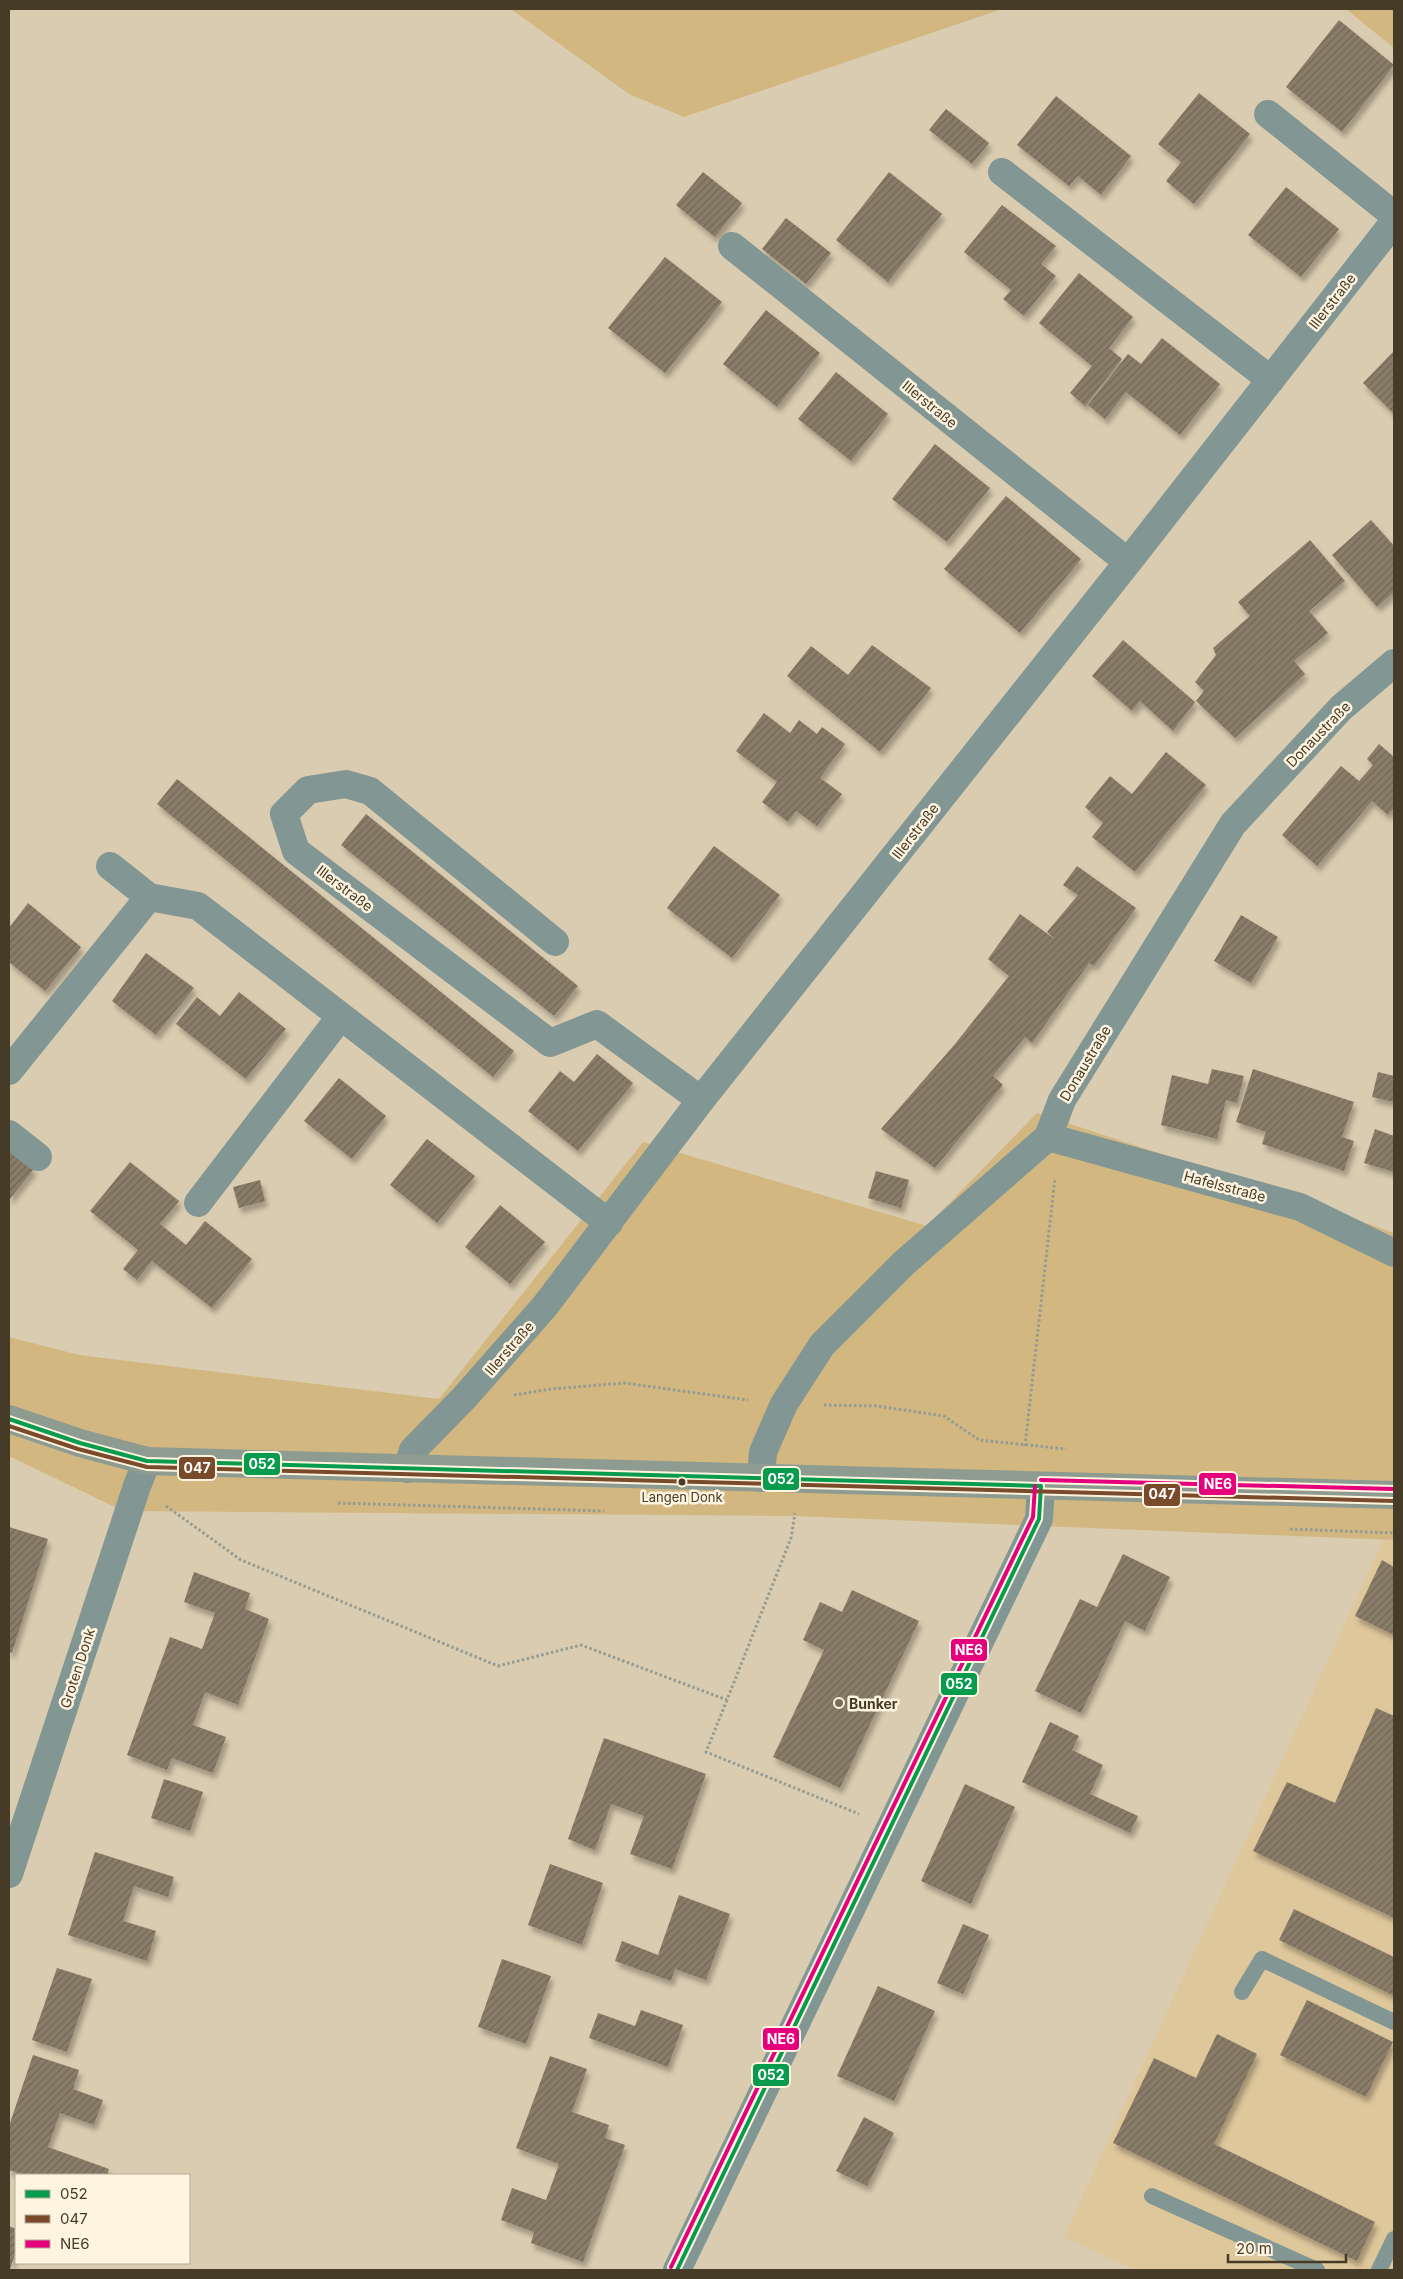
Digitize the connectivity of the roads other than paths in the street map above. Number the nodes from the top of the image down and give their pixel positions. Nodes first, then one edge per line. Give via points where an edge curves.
1 (1268, 114) dead end
2 (1002, 172) dead end
3 (1394, 214) edge
4 (1394, 222) edge
5 (732, 246) dead end
6 (1271, 380) junction
7 (1128, 562) junction
8 (1394, 663) edge
9 (110, 866) dead end
10 (149, 897) junction
11 (555, 942) dead end
12 (342, 1016) junction
13 (9, 1071) edge
14 (701, 1100) junction
15 (9, 1134) edge
16 (1048, 1137) junction
17 (38, 1157) dead end
18 (198, 1203) dead end
19 (609, 1222) junction
20 (1394, 1253) edge
21 (9, 1419) edge
22 (407, 1469) junction
23 (142, 1474) junction
24 (762, 1478) junction
25 (1040, 1486) junction
26 (1394, 1495) edge
27 (9, 1874) edge
28 (1242, 1992) dead end
29 (1394, 2022) edge
30 (1152, 2196) dead end
31 (1394, 2239) edge
32 (677, 2270) edge
33 (1317, 2270) edge
34 (1379, 2270) edge

1 - 3 street
2 - 6 street
4 - 6 street, Illerstraße
5 - 7 street, Illerstraße
6 - 7 street, Illerstraße
7 - 14 street, Illerstraße
8 - 16 street, Donaustraße via 1341,708 1233,824 1062,1100
9 - 10 street
10 - 12 street via 198,906
10 - 13 street
11 - 14 street, Illerstraße via 370,791 346,784 308,790 284,814 296,851 550,1043 597,1024
12 - 18 street
12 - 19 street
14 - 19 street, Illerstraße
15 - 17 street
16 - 20 street, Hafelsstraße via 1300,1206
16 - 24 street, Donaustraße via 904,1263 822,1345 784,1404 764,1452
19 - 22 street, Illerstraße via 545,1306 413,1450
21 - 23 main road via 80,1443
22 - 23 main road
22 - 24 main road
23 - 27 street, Groten Donk
24 - 25 main road
25 - 26 main road
25 - 32 street via 1039,1519
28 - 29 lane via 1262,1959
30 - 33 lane
31 - 34 lane

